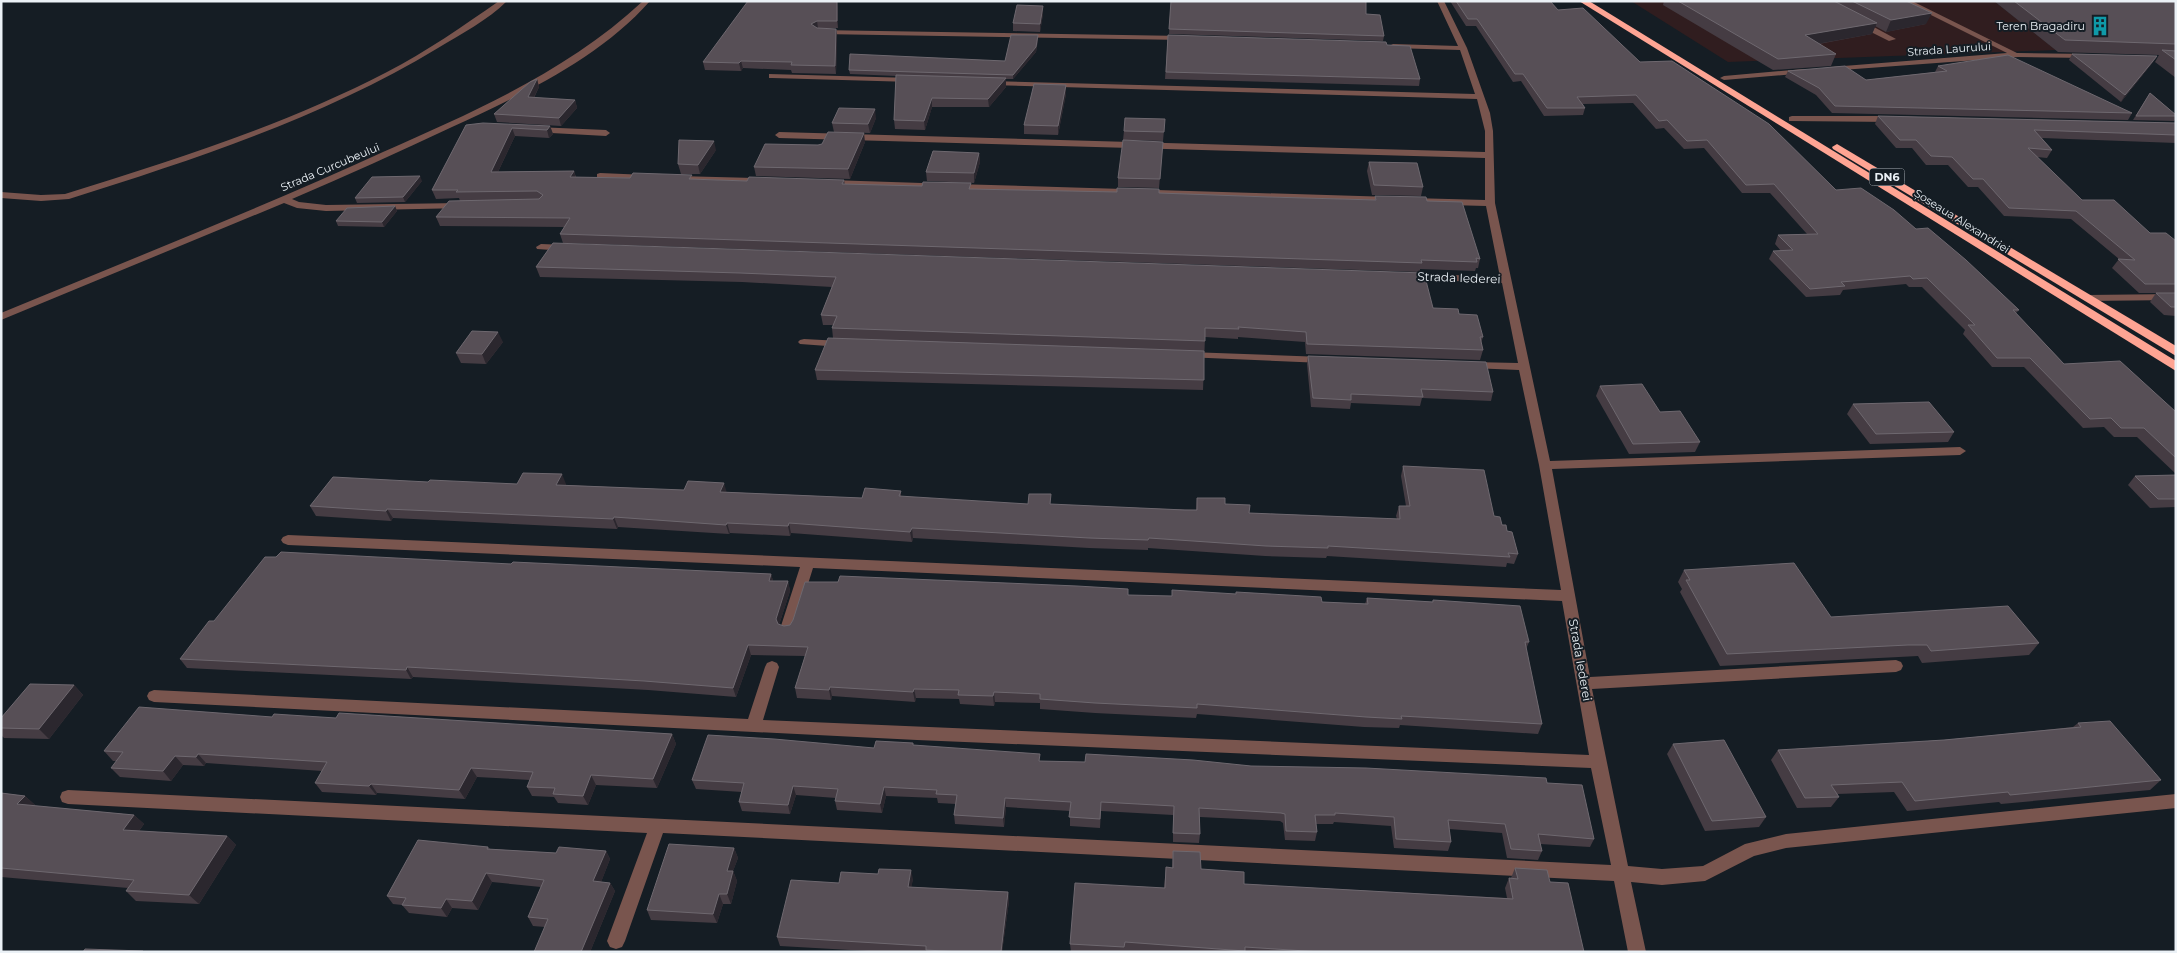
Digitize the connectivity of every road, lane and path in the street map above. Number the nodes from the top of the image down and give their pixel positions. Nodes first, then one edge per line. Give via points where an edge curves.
1 (504, 1) edge
2 (647, 1) edge
3 (1440, 1) edge
4 (1583, 1) edge
5 (1599, 1) edge
6 (1906, 1) edge
7 (1850, 18) edge
8 (818, 32) edge
9 (1195, 39) edge
10 (1892, 40) edge
11 (1384, 45) edge
12 (1463, 48) junction
13 (2018, 56) junction
14 (2095, 56) edge
15 (1810, 70) edge
16 (1820, 70) edge
17 (772, 76) edge
18 (1724, 78) junction
19 (923, 81) edge
20 (981, 82) edge
21 (1481, 97) junction
22 (1792, 119) junction
23 (1905, 120) edge
24 (455, 123) junction
25 (472, 126) edge
26 (530, 129) edge
27 (606, 133) dead end
28 (779, 135) dead end
29 (1490, 155) junction
30 (600, 176) edge
31 (765, 181) edge
32 (823, 183) edge
33 (1, 195) edge
34 (283, 199) junction
35 (1490, 203) junction
36 (471, 205) edge
37 (542, 247) dead end
38 (581, 248) edge
39 (1397, 276) edge
40 (1507, 280) junction
41 (2176, 297) edge
42 (2086, 298) junction
43 (1, 317) edge
44 (804, 342) dead end
45 (853, 344) edge
46 (2176, 352) edge
47 (1179, 355) edge
48 (1337, 360) edge
49 (1456, 364) edge
50 (1525, 366) junction
51 (2176, 367) edge
52 (1960, 451) dead end
53 (1545, 465) junction
54 (288, 540) dead end
55 (808, 563) junction
56 (1569, 596) junction
57 (787, 629) edge
58 (1896, 666) dead end
59 (772, 667) dead end
60 (1584, 683) junction
61 (154, 696) dead end
62 (753, 726) junction
63 (1598, 762) junction
64 (68, 797) dead end
65 (2176, 801) edge
66 (658, 825) junction
67 (1619, 873) junction
68 (616, 941) dead end
69 (1637, 952) edge

1 - 33 street via 391,73 280,124 66,196
2 - 24 street, Strada Curcubeului via 616,32 595,47
3 - 12 street, Strada Iederei
4 - 51 highway, Șoseaua Alexandriei / DN6
5 - 18 highway, Șoseaua Alexandriei / DN6
6 - 13 street
7 - 10 street
8 - 9 street
11 - 12 street
12 - 21 street, Strada Iederei
13 - 14 street, Strada Laurului
13 - 16 street, Strada Laurului
15 - 18 street
17 - 19 street
18 - 22 highway, Șoseaua Alexandriei / DN6
20 - 21 street
21 - 29 street, Strada Iederei via 1489,131
22 - 23 street
22 - 42 highway, Șoseaua Alexandriei / DN6
24 - 25 street
24 - 34 street, Strada Curcubeului
26 - 27 street
28 - 29 street
29 - 35 street, Strada Iederei
30 - 31 street
32 - 35 street
34 - 36 street via 297,205 326,208
34 - 43 street, Strada Curcubeului
35 - 40 street, Strada Iederei
37 - 38 street
39 - 40 street, Strada Iederei
40 - 50 street, Strada Iederei
41 - 42 street
42 - 46 highway, Șoseaua Alexandriei / DN6
44 - 45 street
47 - 48 street
49 - 50 street
50 - 53 street, Strada Iederei
52 - 53 street
53 - 56 street, Strada Iederei
54 - 55 street
55 - 56 street
55 - 57 street
56 - 60 street, Strada Iederei
58 - 60 street
59 - 62 street
60 - 63 street, Strada Iederei
61 - 62 street
62 - 63 street
63 - 67 street, Strada Iederei
64 - 66 street
65 - 67 street via 1786,841 1750,849 1705,873 1689,876
66 - 67 street
66 - 68 street
67 - 69 street, Strada Iederei

